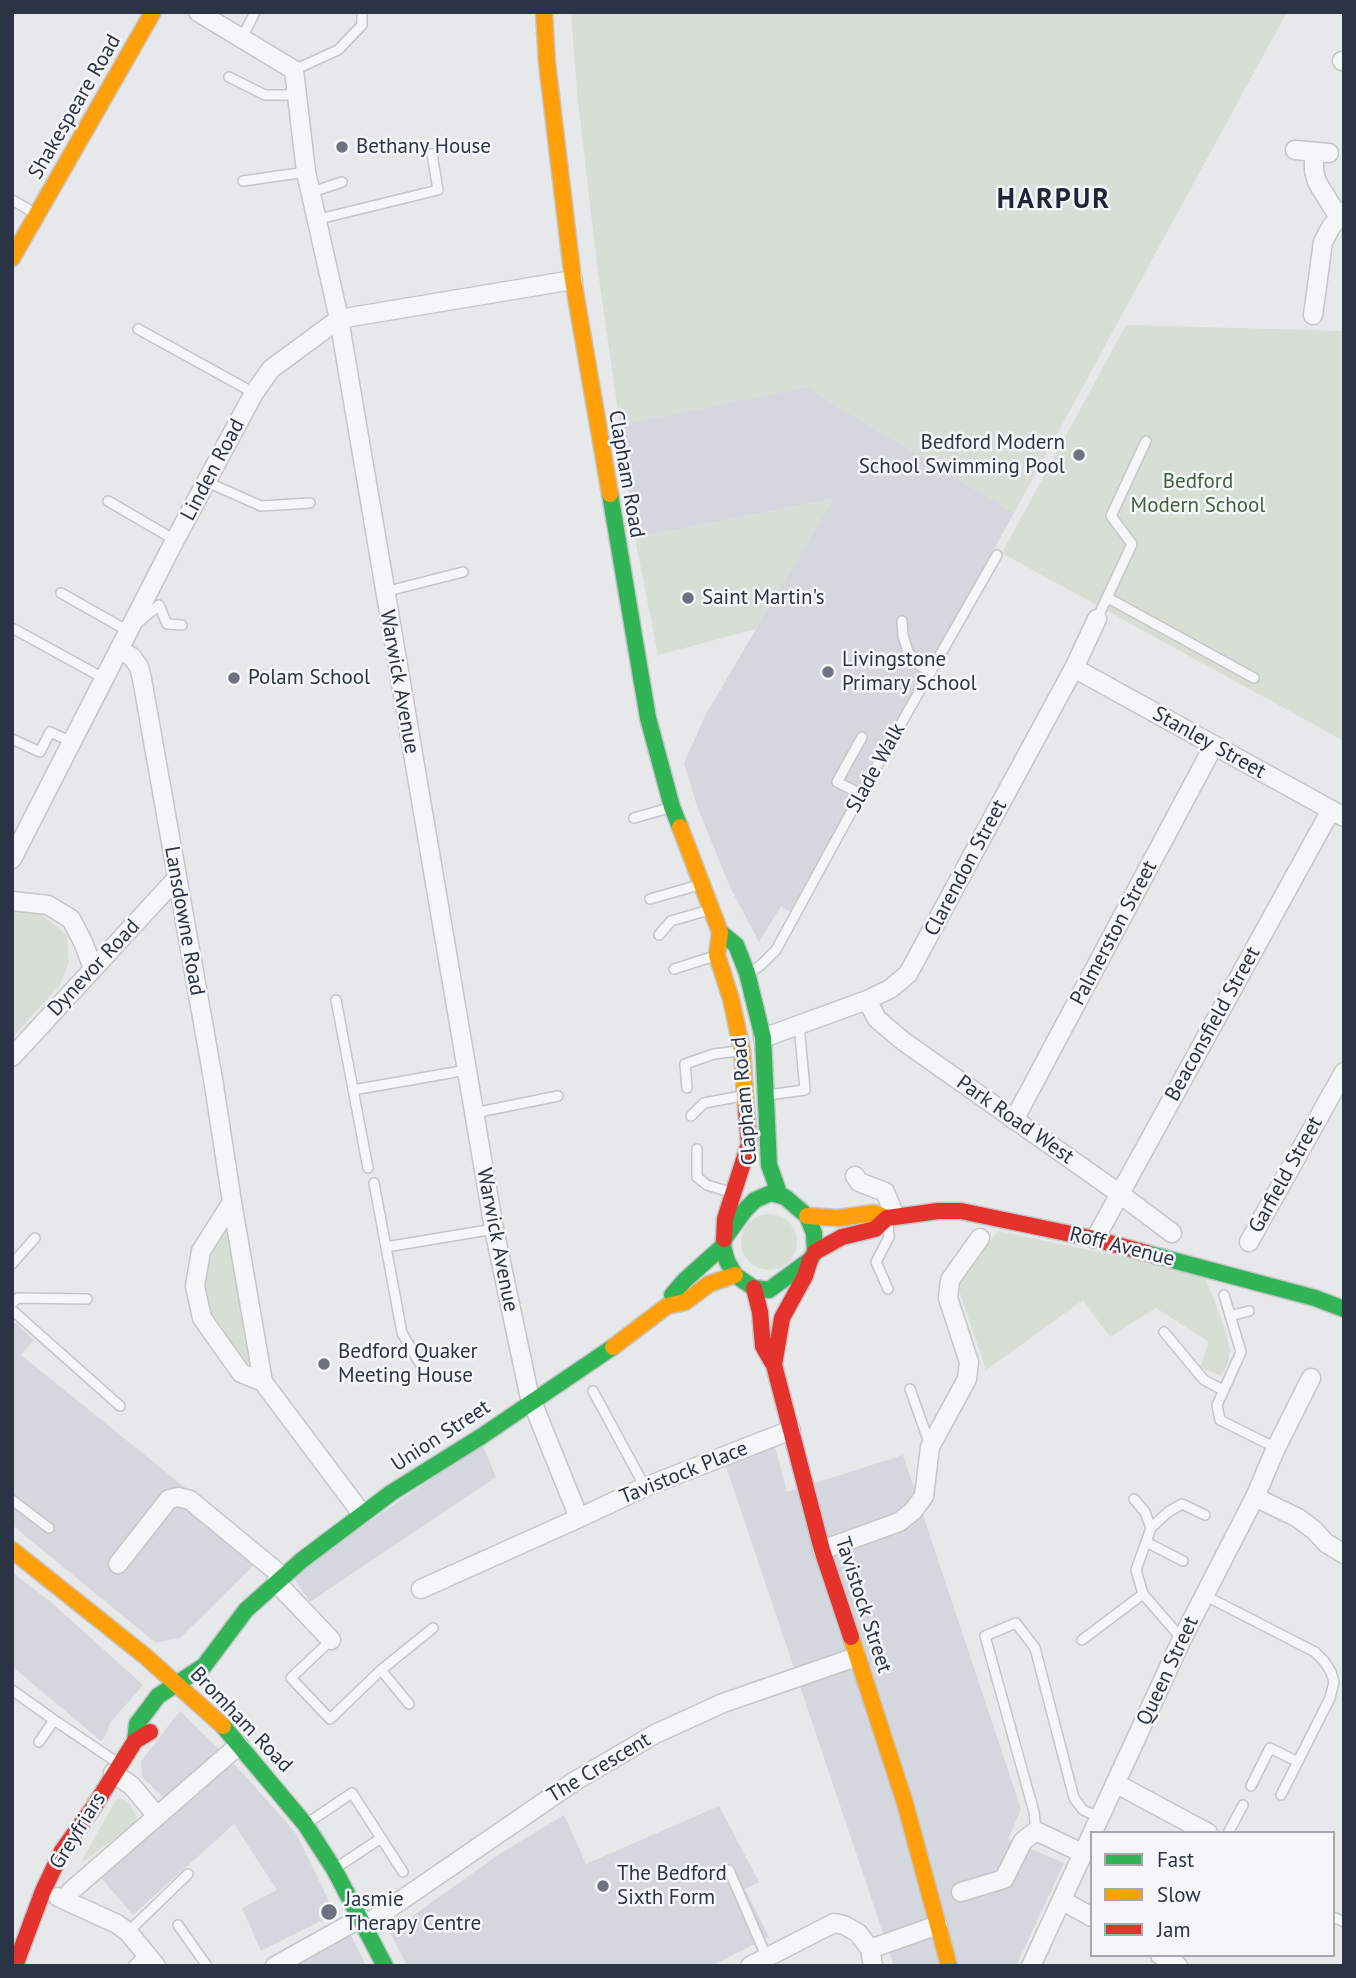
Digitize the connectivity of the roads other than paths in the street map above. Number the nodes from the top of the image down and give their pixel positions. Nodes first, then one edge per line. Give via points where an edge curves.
1 (153, 12) edge
2 (198, 12) edge
3 (255, 12) edge
4 (362, 12) edge
5 (544, 12) edge
6 (242, 38) junction
7 (293, 71) junction
8 (229, 78) dead end
9 (296, 95) junction
10 (1295, 149) dead end
11 (432, 154) dead end
12 (306, 172) junction
13 (243, 181) dead end
14 (342, 182) dead end
15 (309, 192) junction
16 (12, 200) edge
17 (38, 214) junction
18 (1341, 214) edge
19 (315, 220) junction
20 (12, 258) edge
21 (573, 280) junction
22 (1313, 315) dead end
23 (338, 319) junction
24 (138, 329) dead end
25 (254, 393) junction
26 (1146, 441) dead end
27 (207, 482) junction
28 (108, 501) dead end
29 (310, 503) dead end
30 (175, 540) junction
31 (997, 555) dead end
32 (463, 572) dead end
33 (384, 592) junction
34 (61, 593) dead end
35 (1108, 598) junction
36 (1097, 620) joint
37 (902, 621) dead end
38 (182, 625) dead end
39 (14, 629) edge
40 (128, 631) junction
41 (119, 649) junction
42 (1074, 668) junction
43 (931, 672) junction
44 (1254, 678) dead end
45 (105, 679) junction
46 (862, 737) dead end
47 (12, 739) edge
48 (72, 742) junction
49 (1214, 745) junction
50 (861, 794) junction
51 (671, 807) junction
52 (1338, 814) edge
53 (634, 818) dead end
54 (12, 859) edge
55 (176, 879) junction
56 (702, 884) junction
57 (650, 899) dead end
58 (12, 901) edge
59 (712, 909) junction
60 (720, 932) junction
61 (659, 934) dead end
62 (717, 955) junction
63 (93, 968) junction
64 (674, 969) dead end
65 (747, 973) junction
66 (336, 1000) dead end
67 (867, 1000) junction
68 (800, 1025) junction
69 (763, 1038) junction
70 (742, 1050) junction
71 (12, 1057) edge
72 (467, 1070) junction
73 (1344, 1072) edge
74 (687, 1088) dead end
75 (353, 1090) junction
76 (747, 1095) junction
77 (766, 1095) junction
78 (558, 1096) dead end
79 (474, 1113) junction
80 (691, 1116) dead end
81 (1014, 1120) junction
82 (697, 1149) dead end
83 (368, 1168) dead end
84 (856, 1176) dead end
85 (374, 1183) dead end
86 (779, 1193) junction
87 (734, 1194) junction
88 (1120, 1194) junction
89 (232, 1202) junction
90 (807, 1216) junction
91 (891, 1217) junction
92 (494, 1228) junction
93 (1172, 1233) dead end
94 (35, 1238) dead end
95 (980, 1238) dead end
96 (1096, 1239) junction
97 (1249, 1242) dead end
98 (723, 1243) junction
99 (386, 1247) junction
100 (812, 1256) junction
101 (12, 1264) edge
102 (735, 1275) junction
103 (754, 1288) junction
104 (888, 1289) dead end
105 (1224, 1295) dead end
106 (87, 1300) dead end
107 (12, 1303) edge
108 (667, 1306) junction
109 (1344, 1309) edge
110 (12, 1310) edge
111 (1249, 1311) dead end
112 (1230, 1316) junction
113 (1164, 1332) dead end
114 (774, 1365) junction
115 (425, 1374) dead end
116 (1311, 1378) dead end
117 (263, 1382) junction
118 (910, 1389) dead end
119 (1223, 1390) junction
120 (593, 1391) dead end
121 (531, 1402) junction
122 (120, 1406) dead end
123 (791, 1430) junction
124 (930, 1447) junction
125 (1276, 1448) junction
126 (645, 1487) junction
127 (1255, 1497) junction
128 (1133, 1499) dead end
129 (12, 1500) edge
130 (362, 1514) junction
131 (1205, 1515) dead end
132 (579, 1518) junction
133 (49, 1528) dead end
134 (1151, 1528) junction
135 (1146, 1542) junction
136 (12, 1550) edge
137 (822, 1550) junction
138 (1344, 1554) edge
139 (1183, 1561) dead end
140 (118, 1564) dead end
141 (279, 1579) junction
142 (421, 1588) dead end
143 (1143, 1594) junction
144 (1204, 1595) junction
145 (246, 1610) junction
146 (433, 1628) dead end
147 (1182, 1639) junction
148 (331, 1640) joint
149 (1082, 1640) dead end
150 (198, 1646) dead end
151 (856, 1657) junction
152 (184, 1661) dead end
153 (381, 1670) junction
154 (177, 1683) junction
155 (12, 1690) edge
156 (177, 1704) dead end
157 (409, 1704) dead end
158 (166, 1718) dead end
159 (54, 1720) junction
160 (135, 1741) junction
161 (39, 1742) dead end
162 (239, 1745) junction
163 (1297, 1762) junction
164 (116, 1769) junction
165 (1115, 1783) junction
166 (1251, 1786) dead end
167 (1281, 1794) dead end
168 (1243, 1805) dead end
169 (157, 1816) junction
170 (1099, 1817) junction
171 (305, 1824) junction
172 (1037, 1831) junction
173 (1092, 1831) edge
174 (1202, 1831) edge
175 (1229, 1831) edge
176 (1090, 1836) edge
177 (381, 1838) junction
178 (1082, 1853) junction
179 (334, 1869) junction
180 (729, 1870) dead end
181 (403, 1872) dead end
182 (188, 1874) dead end
183 (43, 1891) junction
184 (961, 1892) dead end
185 (66, 1900) junction
186 (1063, 1901) junction
187 (1090, 1916) edge
188 (363, 1922) junction
189 (178, 1925) dead end
190 (938, 1925) junction
191 (128, 1932) junction
192 (767, 1958) junction
193 (872, 1958) edge
194 (151, 1959) edge
195 (15, 1966) edge
196 (133, 1966) edge
197 (207, 1966) edge
198 (275, 1966) edge
199 (385, 1966) edge
200 (750, 1966) edge
201 (949, 1966) edge
202 (1031, 1966) edge

1 - 17 main road, Shakespeare Road
2 - 6 street
3 - 6 lane
4 - 7 lane via 362,24 338,50
5 - 21 main road, Clapham Road
6 - 7 street
7 - 9 street, Warwick Avenue
8 - 9 lane via 265,95
9 - 12 street, Warwick Avenue
10 - 18 street via 1322,153 1314,171 1317,182
11 - 19 lane via 438,190
12 - 13 lane
12 - 15 street, Warwick Avenue
14 - 15 lane
15 - 19 street, Warwick Avenue
16 - 17 lane
17 - 20 main road, Shakespeare Road
18 - 22 street via 1323,242
19 - 23 street, Warwick Avenue
21 - 23 street, Linden Road
21 - 51 main road, Clapham Road via 638,668
23 - 25 street, Linden Road via 271,369
23 - 33 street, Warwick Avenue
24 - 25 lane
25 - 27 street, Linden Road
26 - 35 lane via 1111,516 1132,544
27 - 29 lane via 261,506
27 - 30 street, Linden Road
28 - 30 lane
30 - 40 street, Linden Road
31 - 43 lane, Slade Walk
32 - 33 lane
33 - 72 street, Warwick Avenue
34 - 40 lane
35 - 36 lane
35 - 44 lane
36 - 42 street, Clarendon Street
37 - 43 lane via 908,652
38 - 40 lane via 167,624 159,605
39 - 45 lane
40 - 41 street, Linden Road
41 - 45 street, Linden Road
41 - 55 street, Lansdowne Road via 139,667
42 - 49 street, Stanley Street
42 - 67 street, Clarendon Street via 908,974
43 - 50 lane, Slade Walk
45 - 48 street, Linden Road
46 - 50 lane via 837,782
47 - 48 lane via 40,752 50,732
48 - 54 street, Linden Road
49 - 52 street, Stanley Street
49 - 81 street, Palmerston Street
50 - 65 lane, Slade Walk via 776,950
51 - 53 lane
51 - 56 main road, Clapham Road
52 - 88 street, Beaconsfield Street
55 - 63 street, Dynevor Road
55 - 89 street, Lansdowne Road
56 - 57 lane
56 - 59 main road, Clapham Road
58 - 63 street via 48,905 71,919
59 - 60 main road, Clapham Road
59 - 61 lane via 671,921
60 - 62 main road, Clapham Road
60 - 65 main road, Clapham Road via 736,945
62 - 64 lane
62 - 70 main road, Clapham Road
63 - 71 street, Dynevor Road
65 - 69 main road, Clapham Road
66 - 75 lane
67 - 68 street, Clarendon Street
67 - 81 street, Park Road West via 877,1019
68 - 69 street, Clarendon Street
68 - 77 lane via 805,1090
69 - 77 main road, Clapham Road
70 - 74 lane via 685,1064
70 - 76 main road, Clapham Road
72 - 75 lane
72 - 79 street, Warwick Avenue
73 - 97 street, Garfield Street
75 - 83 lane
76 - 80 lane via 704,1102
76 - 87 main road, Clapham Road via 749,1144
77 - 86 main road, Clapham Road via 769,1165
78 - 79 lane
79 - 92 street, Warwick Avenue
81 - 88 street, Park Road West
82 - 87 lane via 697,1177
84 - 91 street via 859,1182 885,1192
85 - 99 lane
86 - 90 main road
86 - 98 main road via 755,1200
87 - 98 main road, Clapham Road
88 - 93 street, Park Road West
88 - 96 street, Beaconsfield Street
89 - 117 street, Lansdowne Road
89 - 117 street, Lansdowne Road via 201,1251 195,1286 202,1318 241,1374
90 - 91 main road, Roff Avenue via 874,1213
90 - 100 main road via 814,1233
91 - 96 main road, Roff Avenue via 961,1211
91 - 100 main road, Roff Avenue via 875,1229 842,1237
91 - 104 lane via 889,1237 876,1262
92 - 99 lane
92 - 121 street, Warwick Avenue
94 - 101 lane
95 - 124 street via 950,1280 948,1298 969,1363 967,1379
96 - 109 main road, Roff Avenue
98 - 102 main road
98 - 108 main road, Union Street via 674,1290
99 - 115 lane via 402,1333
100 - 103 main road via 769,1290
100 - 114 main road, Tavistock Street via 782,1318
102 - 103 main road
102 - 108 main road, Union Street via 709,1284 685,1302
103 - 114 main road via 763,1346
105 - 112 lane
106 - 107 lane via 18,1298
108 - 121 main road, Union Street
110 - 122 lane
111 - 112 lane
112 - 119 lane via 1241,1352
113 - 119 lane via 1204,1380
114 - 123 main road, Tavistock Street
116 - 125 street, Queen Street
117 - 130 street, Lansdowne Road
118 - 124 lane
119 - 125 lane via 1217,1405 1220,1420
120 - 126 lane
121 - 130 main road, Union Street
121 - 132 street
123 - 126 street, Tavistock Place
123 - 137 main road, Tavistock Street
124 - 137 street via 924,1496 913,1511 895,1524
125 - 127 street, Queen Street
126 - 132 street, Tavistock Place
127 - 138 street via 1298,1518
127 - 144 street, Queen Street
128 - 134 lane
129 - 133 lane
130 - 141 main road, Union Street
131 - 134 lane via 1182,1504
132 - 142 street, Tavistock Place
134 - 135 lane
135 - 139 lane
135 - 143 lane via 1136,1570
136 - 154 main road, Bromham Road
137 - 151 main road, Tavistock Street
140 - 141 street via 169,1499 178,1497 190,1500
141 - 145 main road, Union Street
141 - 148 street
143 - 147 lane
143 - 149 lane
144 - 147 street, Queen Street
144 - 163 lane via 1315,1653 1331,1672 1334,1682 1329,1698
145 - 150 main road, Union Street via 227,1618
145 - 154 main road, Union Street via 204,1666
146 - 153 lane
147 - 165 street, Queen Street
148 - 153 lane via 291,1678 330,1718
151 - 188 street, The Crescent via 723,1703 654,1734
151 - 190 main road, Tavistock Street via 905,1803
152 - 154 main road
153 - 157 lane
154 - 156 main road
154 - 160 main road, Greyfriars via 158,1696 136,1724
154 - 162 main road, Bromham Road
155 - 159 lane
158 - 160 main road, Greyfriars
159 - 161 lane
159 - 164 lane
160 - 164 main road, Greyfriars
162 - 169 street, Greyfriars
162 - 171 main road, Bromham Road
163 - 166 lane via 1270,1748
163 - 167 lane
164 - 169 street
164 - 183 main road, Greyfriars via 62,1851
165 - 170 street, Queen Street
165 - 174 street
168 - 175 lane
169 - 185 street, Greyfriars
170 - 172 lane via 1083,1810 1073,1798 1035,1648 1016,1623 985,1636
170 - 173 street, Queen Street
171 - 177 lane via 352,1793
171 - 179 main road, Bromham Road
172 - 178 street
172 - 184 street via 1023,1841 1004,1879
176 - 178 street, Queen Street
177 - 179 lane
177 - 181 lane
178 - 186 street, Queen Street
179 - 188 main road, Bromham Road
180 - 192 lane
182 - 191 lane
183 - 185 street
183 - 195 main road, Greyfriars
185 - 191 street
186 - 187 street
186 - 202 street, Queen Street
188 - 198 street, The Crescent
188 - 199 main road, Bromham Road
189 - 197 lane
190 - 193 street
190 - 201 main road, Tavistock Street
191 - 194 street
192 - 193 street via 834,1923 858,1933
192 - 200 street
194 - 196 lane

